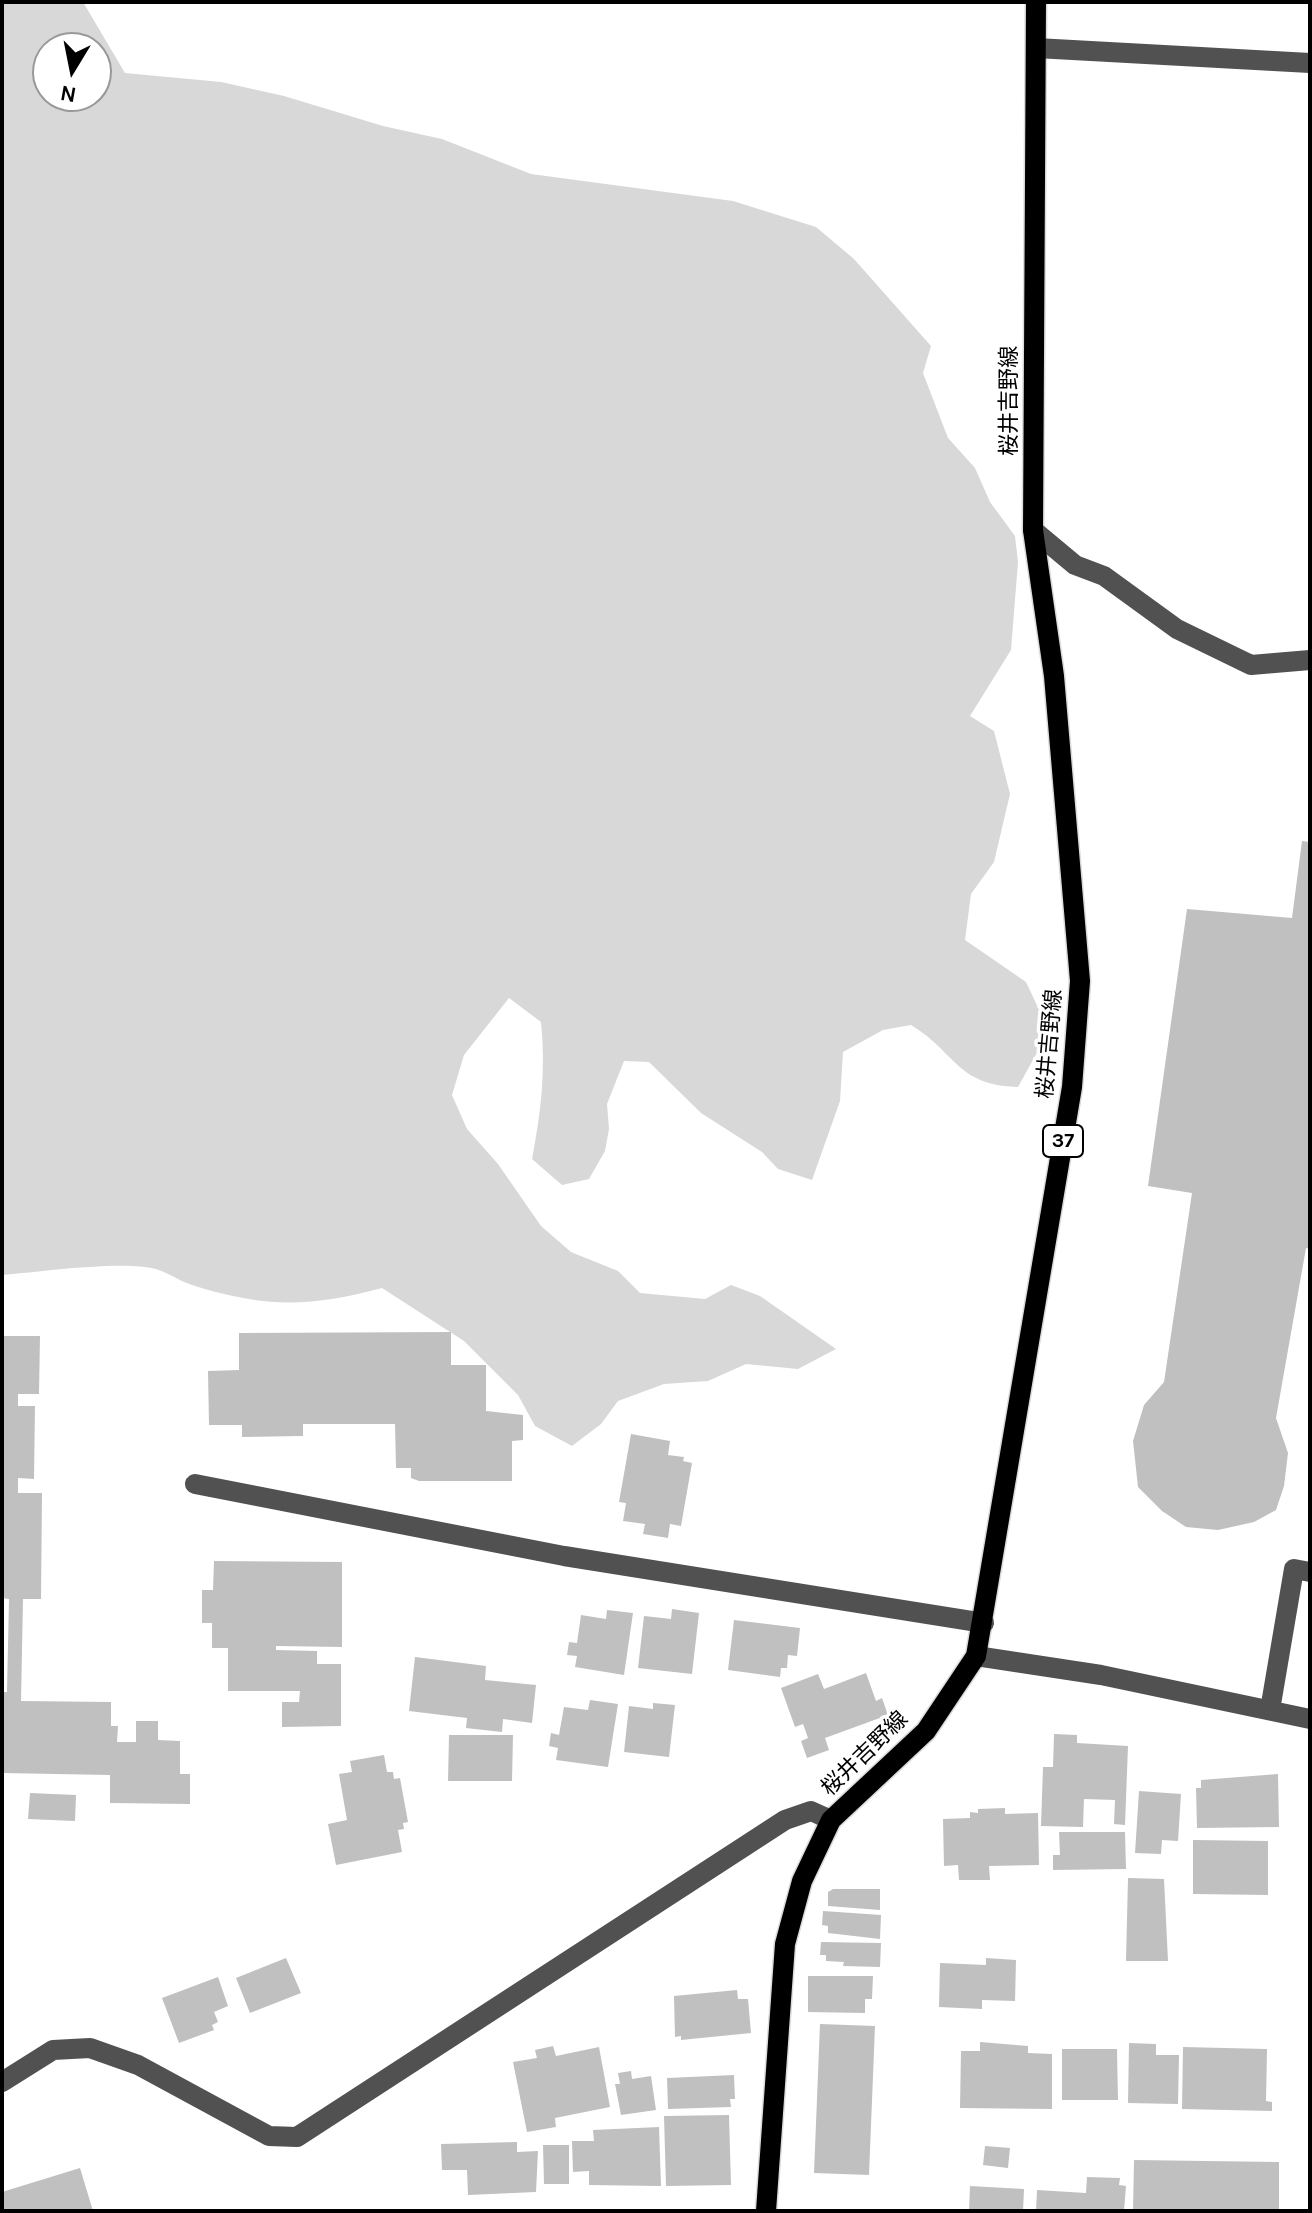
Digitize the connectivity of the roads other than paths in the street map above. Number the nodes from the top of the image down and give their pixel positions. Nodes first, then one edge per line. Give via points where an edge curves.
1 (1036, 2) edge
2 (1036, 48) junction
3 (1310, 63) edge
4 (1033, 530) junction
5 (1310, 660) edge
6 (195, 1484) dead end
7 (1310, 1572) edge
8 (984, 1623) junction
9 (976, 1656) junction
10 (1270, 1710) junction
11 (1310, 1719) edge
12 (831, 1820) junction
13 (2, 2082) edge
14 (766, 2211) edge

1 - 2 main road, 桜井吉野線 / 37
2 - 3 street
2 - 4 main road, 桜井吉野線 / 37
4 - 5 street via 1075,565 1104,576 1177,629 1251,665
4 - 8 main road, 桜井吉野線 / 37 via 1054,676 1080,981 1072,1087
6 - 8 street via 564,1556
7 - 10 street via 1294,1569
8 - 9 main road, 桜井吉野線 / 37
9 - 10 street
9 - 12 main road, 桜井吉野線 / 37 via 926,1731
10 - 11 street
12 - 13 street via 811,1811 785,1820 297,2137 269,2136 138,2065 90,2048 53,2050
12 - 14 main road, 桜井吉野線 / 37 via 802,1881 785,1944

